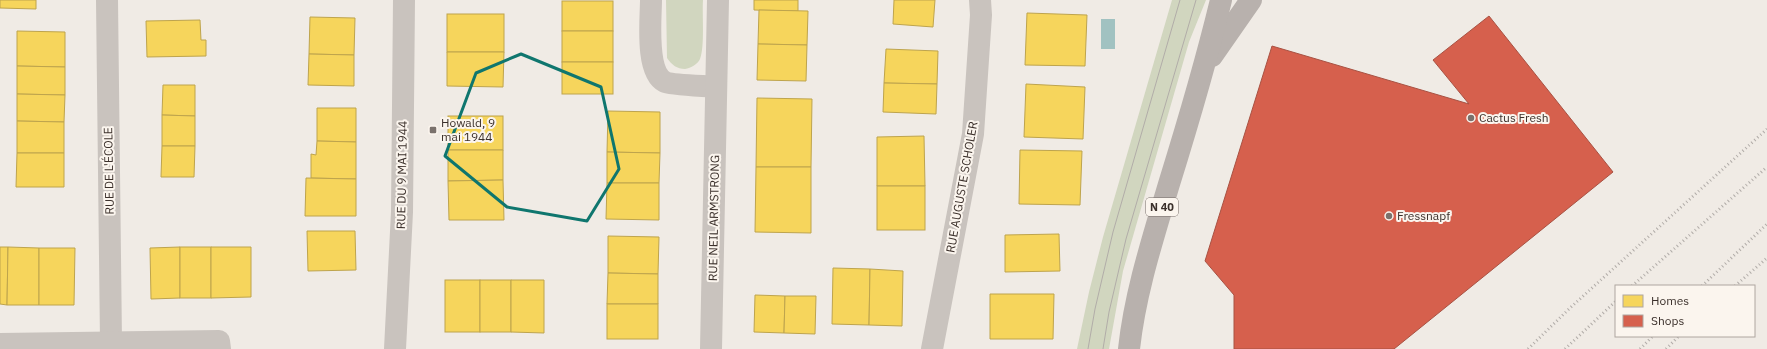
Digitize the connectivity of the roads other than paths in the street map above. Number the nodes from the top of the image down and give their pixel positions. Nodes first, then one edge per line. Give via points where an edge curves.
1 (107, 0) edge
2 (404, 0) edge
3 (651, 0) edge
4 (718, 0) edge
5 (980, 0) edge
6 (1221, 0) edge
7 (1251, 0) edge
8 (1204, 67) junction
9 (716, 87) junction
10 (111, 342) junction
11 (0, 344) edge
12 (78, 346) edge
13 (220, 349) edge
14 (395, 349) edge
15 (711, 349) edge
16 (932, 349) edge
17 (1129, 349) edge

1 - 10 street, RUE DE L'ÉCOLE
2 - 14 street, RUE DU 9 MAI 1944 via 402,212
3 - 9 street via 651,60 656,74 664,82
4 - 9 street, RUE NEIL ARMSTRONG
5 - 16 street, RUE AUGUSTE SCHOLER via 973,134
6 - 8 main road, N 40
7 - 8 main road, N 40
8 - 17 main road, N 40 via 1148,253
9 - 15 street, RUE NEIL ARMSTRONG
10 - 12 street
10 - 13 street via 219,341
11 - 12 street

